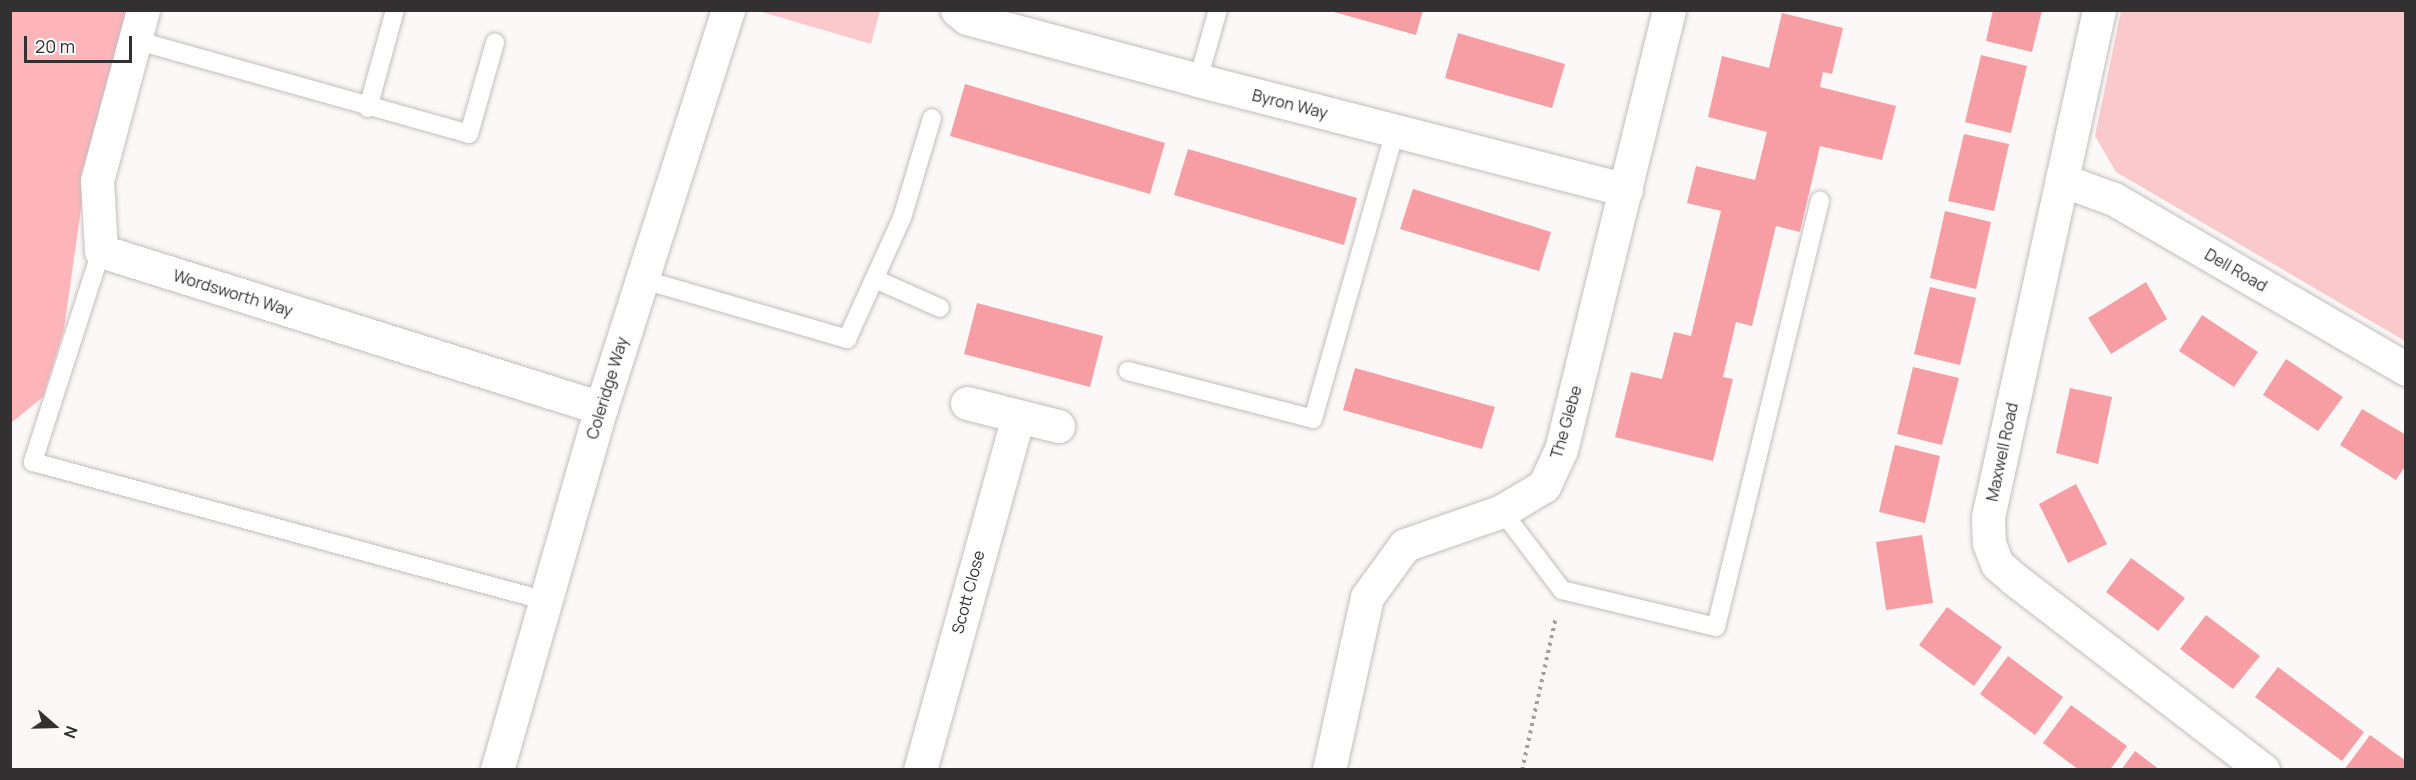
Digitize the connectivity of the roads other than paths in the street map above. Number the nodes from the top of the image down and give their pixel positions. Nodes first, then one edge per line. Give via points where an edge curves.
1 (395, 10) edge
2 (728, 10) edge
3 (1218, 10) edge
4 (1668, 10) edge
5 (2099, 10) edge
6 (964, 13) edge
7 (139, 25) edge
8 (495, 43) dead end
9 (1198, 80) junction
10 (368, 108) junction
11 (932, 118) dead end
12 (1395, 131) junction
13 (2062, 180) junction
14 (1626, 190) junction
15 (1820, 201) dead end
16 (101, 251) junction
17 (641, 279) junction
18 (875, 279) junction
19 (940, 308) dead end
20 (2406, 369) edge
21 (1128, 371) dead end
22 (967, 403) dead end
23 (601, 408) junction
24 (1018, 416) junction
25 (1058, 426) dead end
26 (1502, 511) junction
27 (543, 600) junction
28 (497, 770) edge
29 (920, 770) edge
30 (1329, 770) edge
31 (2263, 770) edge

1 - 10 lane
2 - 17 street, Coleridge Way
3 - 9 lane
4 - 14 street, The Glebe
5 - 13 street, Maxwell Road
6 - 9 street, Byron Way
7 - 10 lane
7 - 16 street via 97,181
8 - 10 lane via 469,134
9 - 12 street, Byron Way
11 - 18 lane via 903,218
12 - 14 street, Byron Way
12 - 21 lane via 1313,419
13 - 20 street, Dell Road via 2114,199
13 - 31 street, Maxwell Road via 1988,517 1989,543 1997,564 2014,579
14 - 26 street, The Glebe via 1561,450 1544,486
15 - 26 lane via 1716,627 1562,590
16 - 23 street, Wordsworth Way
16 - 27 lane via 33,462
17 - 18 lane via 847,339
17 - 23 street, Coleridge Way
18 - 19 lane
22 - 24 street
23 - 27 street, Coleridge Way
24 - 25 street
24 - 29 street, Scott Close
26 - 30 street, The Glebe via 1405,545 1367,597
27 - 28 street, Coleridge Way

